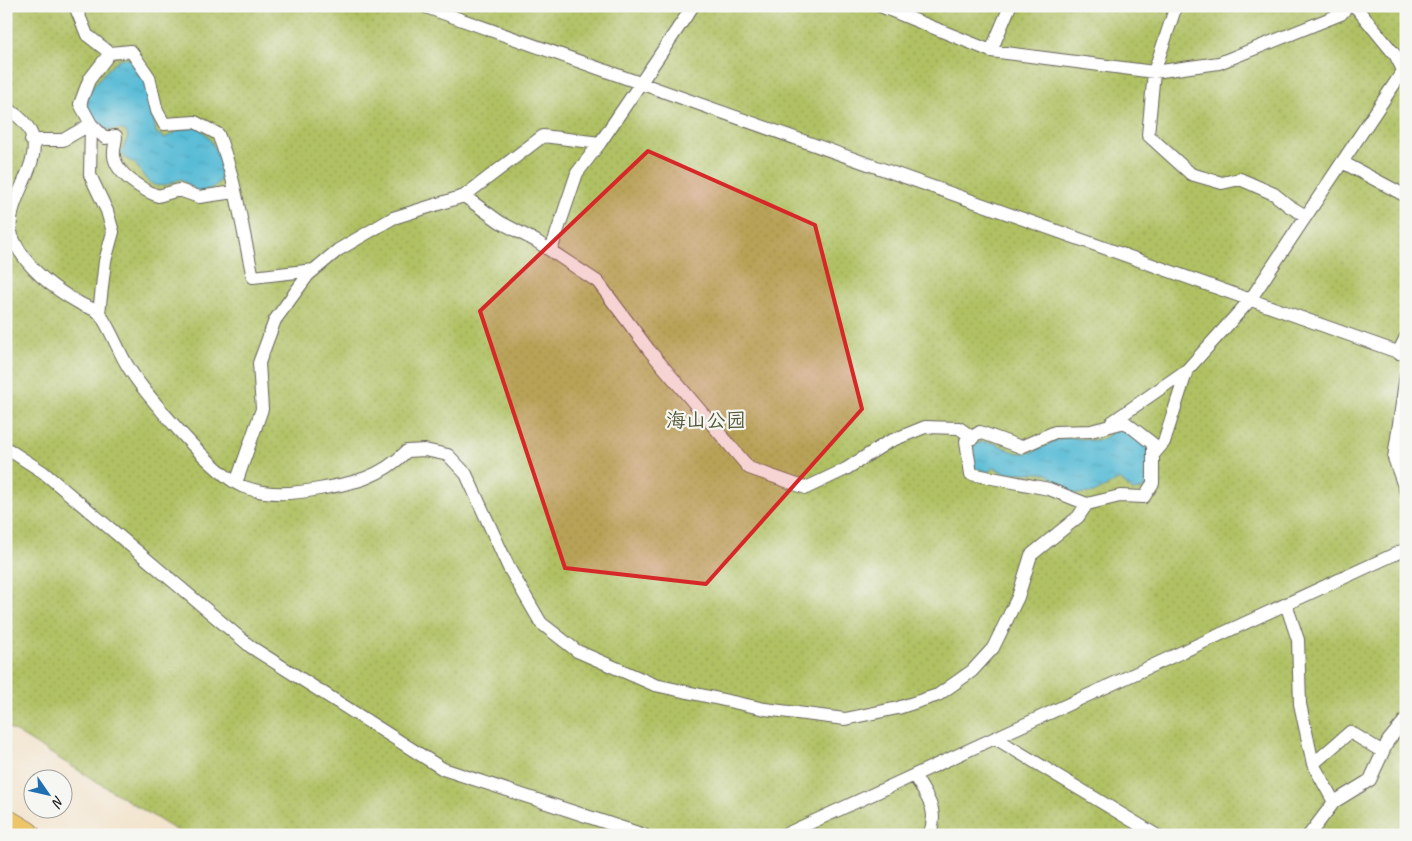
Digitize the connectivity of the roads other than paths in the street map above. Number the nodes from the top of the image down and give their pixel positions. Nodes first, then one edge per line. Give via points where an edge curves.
1 (75, 6) edge
2 (423, 6) edge
3 (693, 6) edge
4 (880, 6) edge
5 (1010, 6) edge
6 (1176, 6) edge
7 (1348, 6) edge
8 (1355, 6) edge
9 (991, 51) junction
10 (110, 53) junction
11 (1154, 72) junction
12 (1405, 73) edge
13 (639, 83) junction
14 (6, 108) edge
15 (90, 124) junction
16 (31, 140) junction
17 (600, 143) junction
18 (1342, 162) junction
19 (234, 192) junction
20 (464, 196) junction
21 (1406, 196) edge
22 (1306, 216) junction
23 (551, 250) junction
24 (314, 270) junction
25 (1250, 300) junction
26 (98, 313) junction
27 (1406, 338) edge
28 (1402, 354) edge
29 (1188, 370) junction
30 (1406, 375) edge
31 (1103, 428) junction
32 (973, 438) junction
33 (6, 448) edge
34 (1153, 455) junction
35 (236, 483) junction
36 (1406, 492) edge
37 (1087, 504) junction
38 (1406, 549) edge
39 (1286, 604) junction
40 (1406, 719) edge
41 (995, 738) junction
42 (1383, 752) junction
43 (1313, 764) junction
44 (914, 775) junction
45 (1334, 802) junction
46 (6, 823) edge
47 (800, 831) edge
48 (1148, 833) edge
49 (26, 835) edge
50 (644, 835) edge
51 (784, 835) edge
52 (929, 835) edge
53 (1309, 835) edge

1 - 10 lane via 87,35
2 - 13 lane
3 - 13 lane
4 - 9 lane
5 - 9 lane
6 - 11 lane
7 - 11 lane via 1341,14 1218,63
8 - 12 lane via 1396,56
9 - 11 lane
10 - 15 lane via 89,80 80,104
10 - 19 lane via 131,51 149,77 157,111 164,124 195,122 218,134 231,165
11 - 22 lane via 1148,135 1190,174 1222,183 1240,179 1274,194
12 - 18 lane
13 - 17 lane
13 - 25 lane
14 - 16 lane via 22,117
15 - 16 lane via 63,140
15 - 19 lane via 105,138 116,136 114,156 123,172 138,187 158,196 179,190 199,197
15 - 26 lane via 90,175 113,232 105,261
16 - 26 lane via 34,153 10,212 11,234 21,254 44,280
17 - 20 lane via 543,136
17 - 23 lane via 577,173
18 - 21 lane
18 - 22 lane
19 - 24 lane via 253,277
20 - 23 lane via 500,222
20 - 24 lane via 393,218 338,250
22 - 25 lane
23 - 32 lane via 598,282 749,468 806,488 846,469 888,442 925,427 959,428
24 - 35 lane via 275,320 259,363 262,409
25 - 28 lane
25 - 29 lane
26 - 35 lane via 149,398 227,478
27 - 28 lane
29 - 31 lane
29 - 34 lane via 1164,442
30 - 36 lane via 1394,458
31 - 32 lane via 1055,432 1022,447 980,432
31 - 34 lane via 1125,422 1153,444
32 - 37 lane via 966,441 971,474 1048,489
33 - 50 lane via 43,472 252,647 443,769
34 - 37 lane via 1153,483 1144,497 1120,496
35 - 37 lane via 278,495 300,493 350,485 371,477 406,451 424,450 448,455 466,474 509,568 541,623 577,651 655,685 765,709 845,719 898,708 938,695 972,671 993,648 1018,597 1031,555 1078,517
38 - 39 lane
39 - 41 lane
39 - 43 lane via 1298,640 1300,704
40 - 42 lane
41 - 44 lane
41 - 48 lane
42 - 43 lane via 1350,732
42 - 45 lane via 1370,780
43 - 45 lane
44 - 47 lane
44 - 52 lane via 934,810
45 - 53 lane
46 - 49 highway
47 - 51 lane

